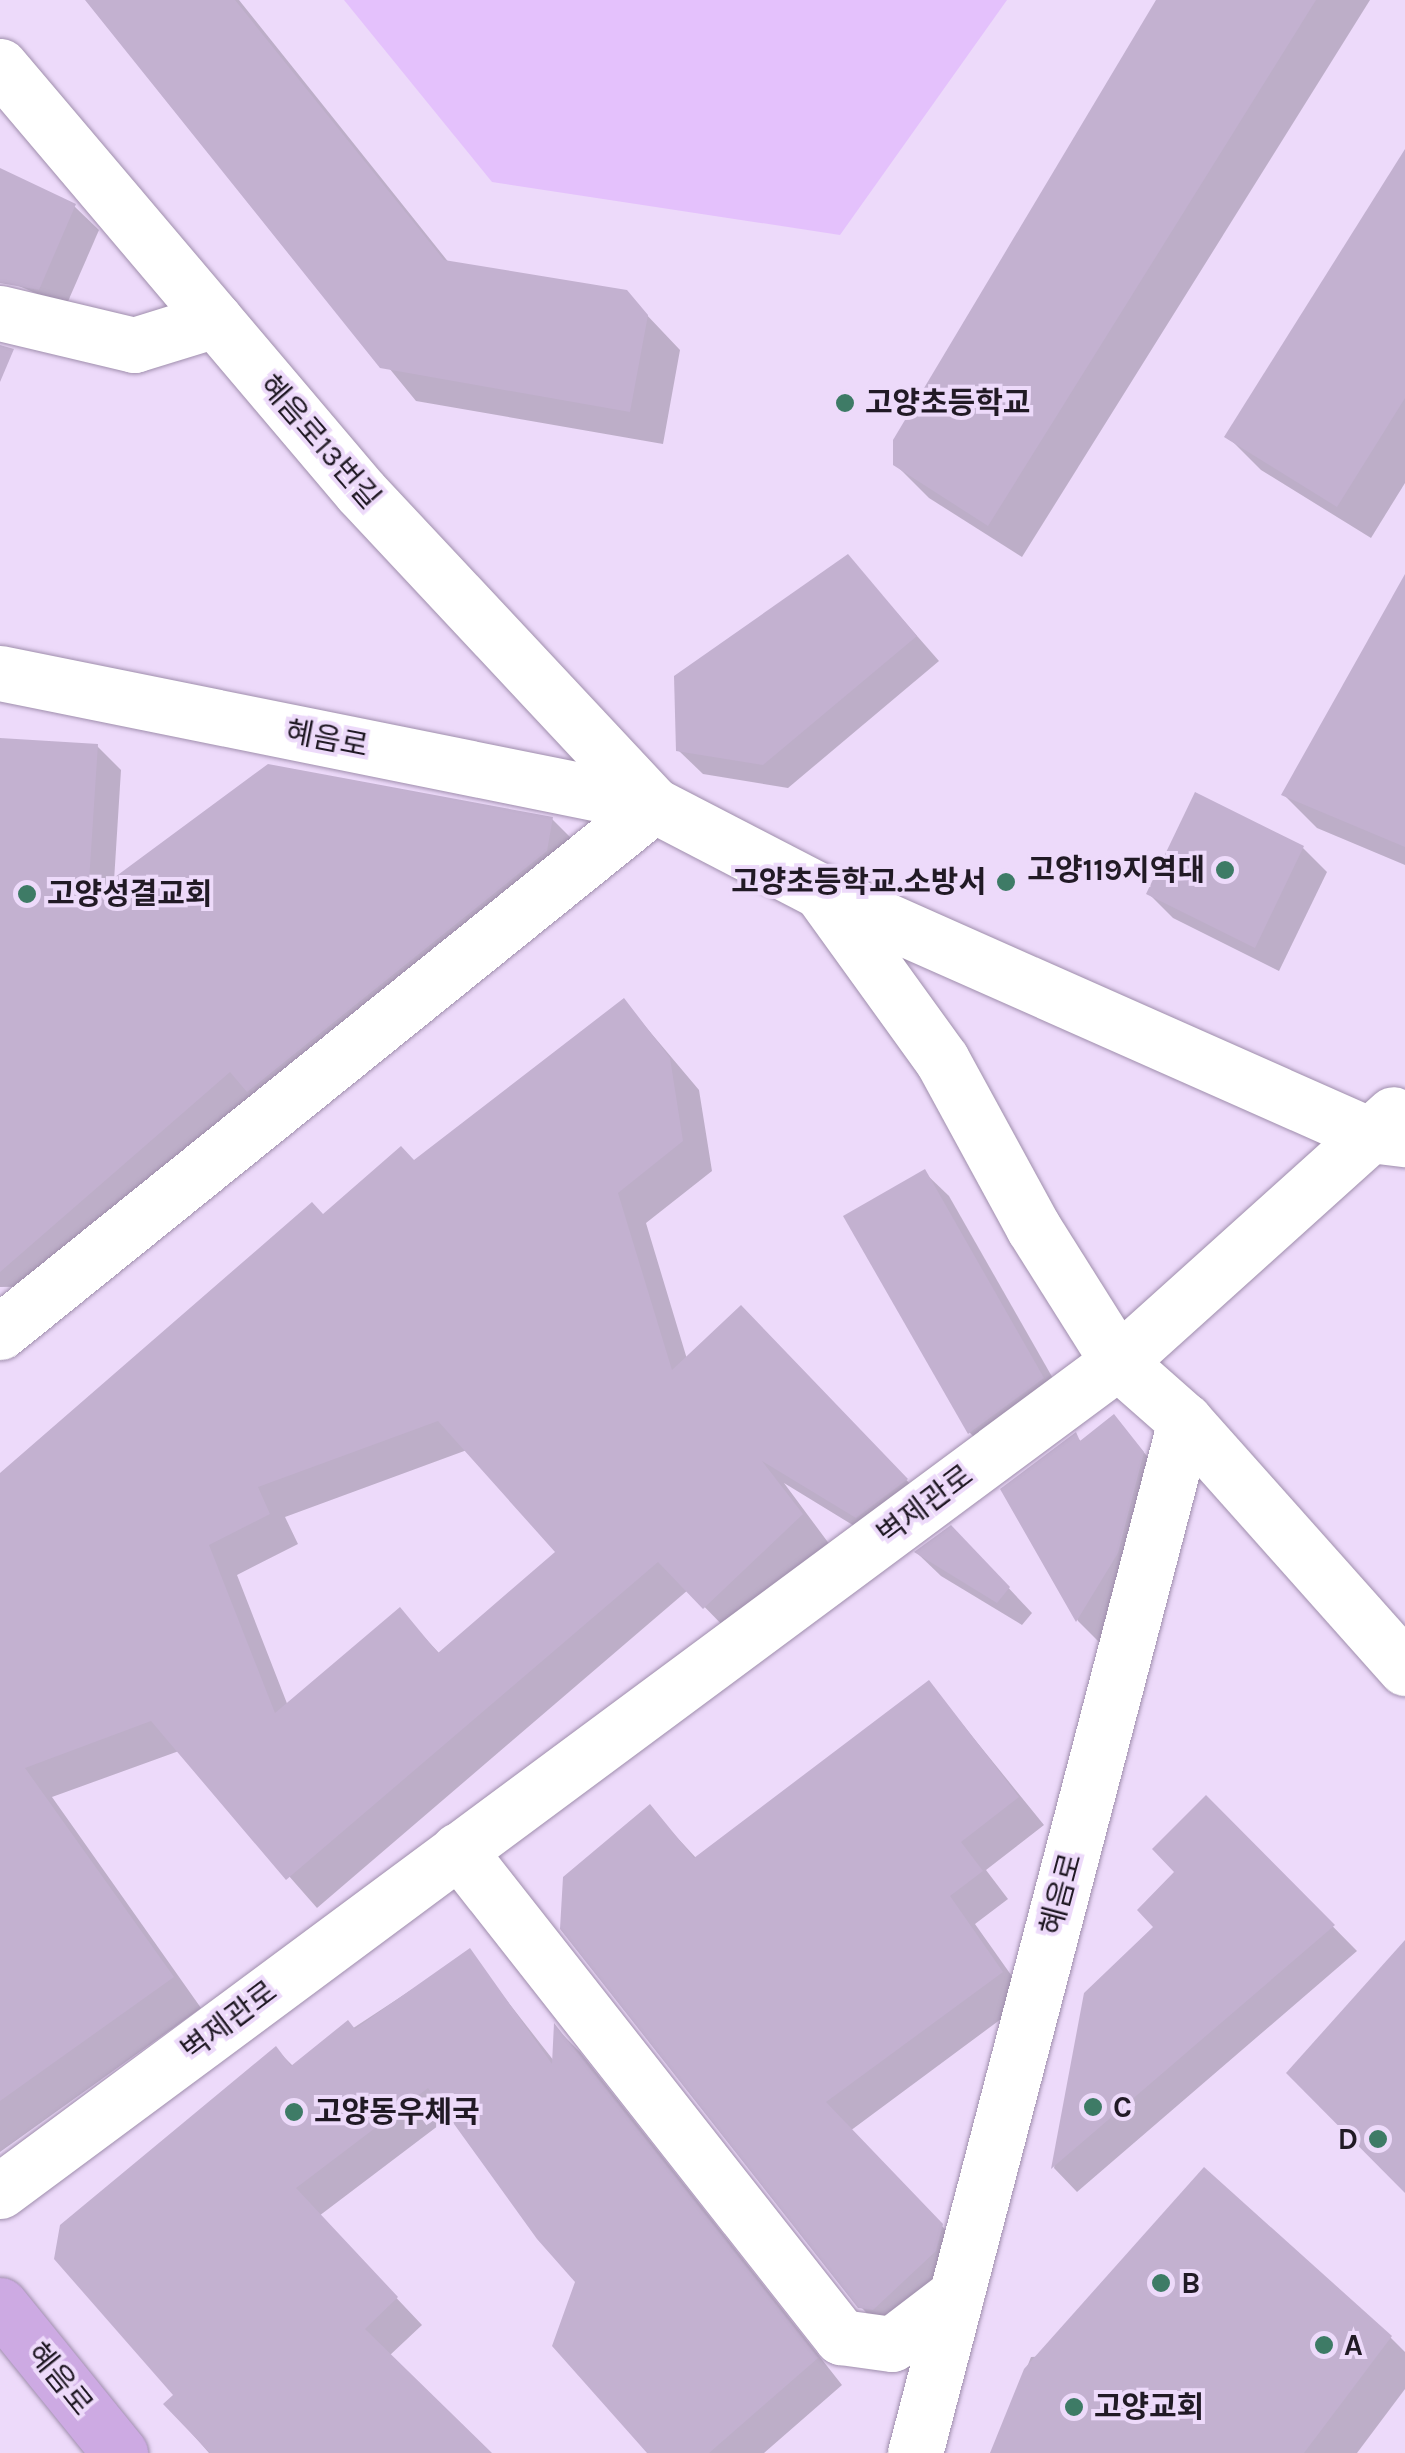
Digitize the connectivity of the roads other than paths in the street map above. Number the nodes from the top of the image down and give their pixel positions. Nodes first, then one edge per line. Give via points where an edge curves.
1 (0, 66) edge
2 (0, 313) edge
3 (215, 320) junction
4 (0, 673) edge
5 (654, 806) junction
6 (820, 891) junction
7 (1394, 1125) edge
8 (0, 1332) edge
9 (1118, 1362) junction
10 (1185, 1421) junction
11 (1405, 1668) edge
12 (458, 1850) junction
13 (0, 2192) edge
14 (956, 2295) junction
15 (0, 2305) edge
16 (120, 2453) edge
17 (915, 2453) edge

1 - 3 street, 혜음로13번길
2 - 3 street via 134,345
3 - 5 street, 혜음로13번길 via 361,492
4 - 5 street, 혜음로
5 - 6 street, 벽제관로
5 - 8 street
6 - 7 street, 벽제관로
6 - 9 street via 942,1060 1032,1226
7 - 9 street, 벽제관로
9 - 10 street
9 - 12 street, 벽제관로
10 - 11 street
10 - 14 street, 혜음로
12 - 13 street, 벽제관로
12 - 14 street via 840,2337 892,2344
14 - 17 street, 혜음로
15 - 16 main road, 혜음로

